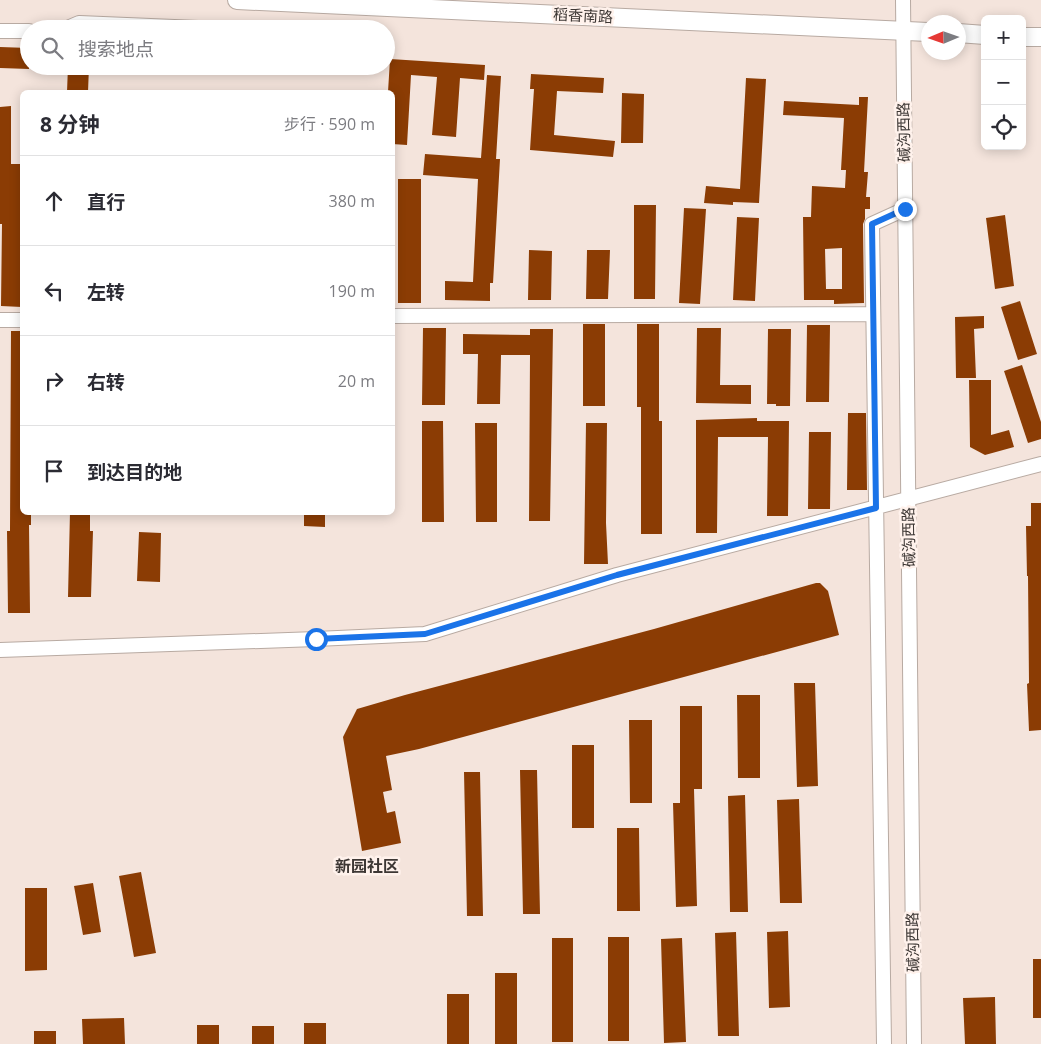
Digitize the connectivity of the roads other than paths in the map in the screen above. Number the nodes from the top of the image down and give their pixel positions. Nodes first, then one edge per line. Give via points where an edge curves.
1 (237, 0) edge
2 (903, 0) edge
3 (0, 31) edge
4 (20, 31) edge
5 (903, 31) junction
6 (921, 32) edge
7 (966, 34) edge
8 (981, 35) edge
9 (1026, 36) edge
10 (1041, 37) edge
11 (905, 209) junction
12 (873, 314) junction
13 (395, 316) edge
14 (0, 320) edge
15 (20, 320) edge
16 (1041, 464) edge
17 (908, 499) junction
18 (876, 508) junction
19 (0, 650) edge
20 (884, 1044) edge
21 (914, 1044) edge

1 - 5 main road, 稻香南路
2 - 5 street, 碱沟西路
3 - 4 street
5 - 6 main road, 稻香南路
5 - 11 street, 碱沟西路
7 - 8 main road
9 - 10 main road
11 - 12 street via 872,224
11 - 17 street, 碱沟西路
12 - 13 street
12 - 18 street
14 - 15 street
16 - 17 street
17 - 18 street
17 - 21 street, 碱沟西路
18 - 19 street via 617,575 425,634
18 - 20 street

